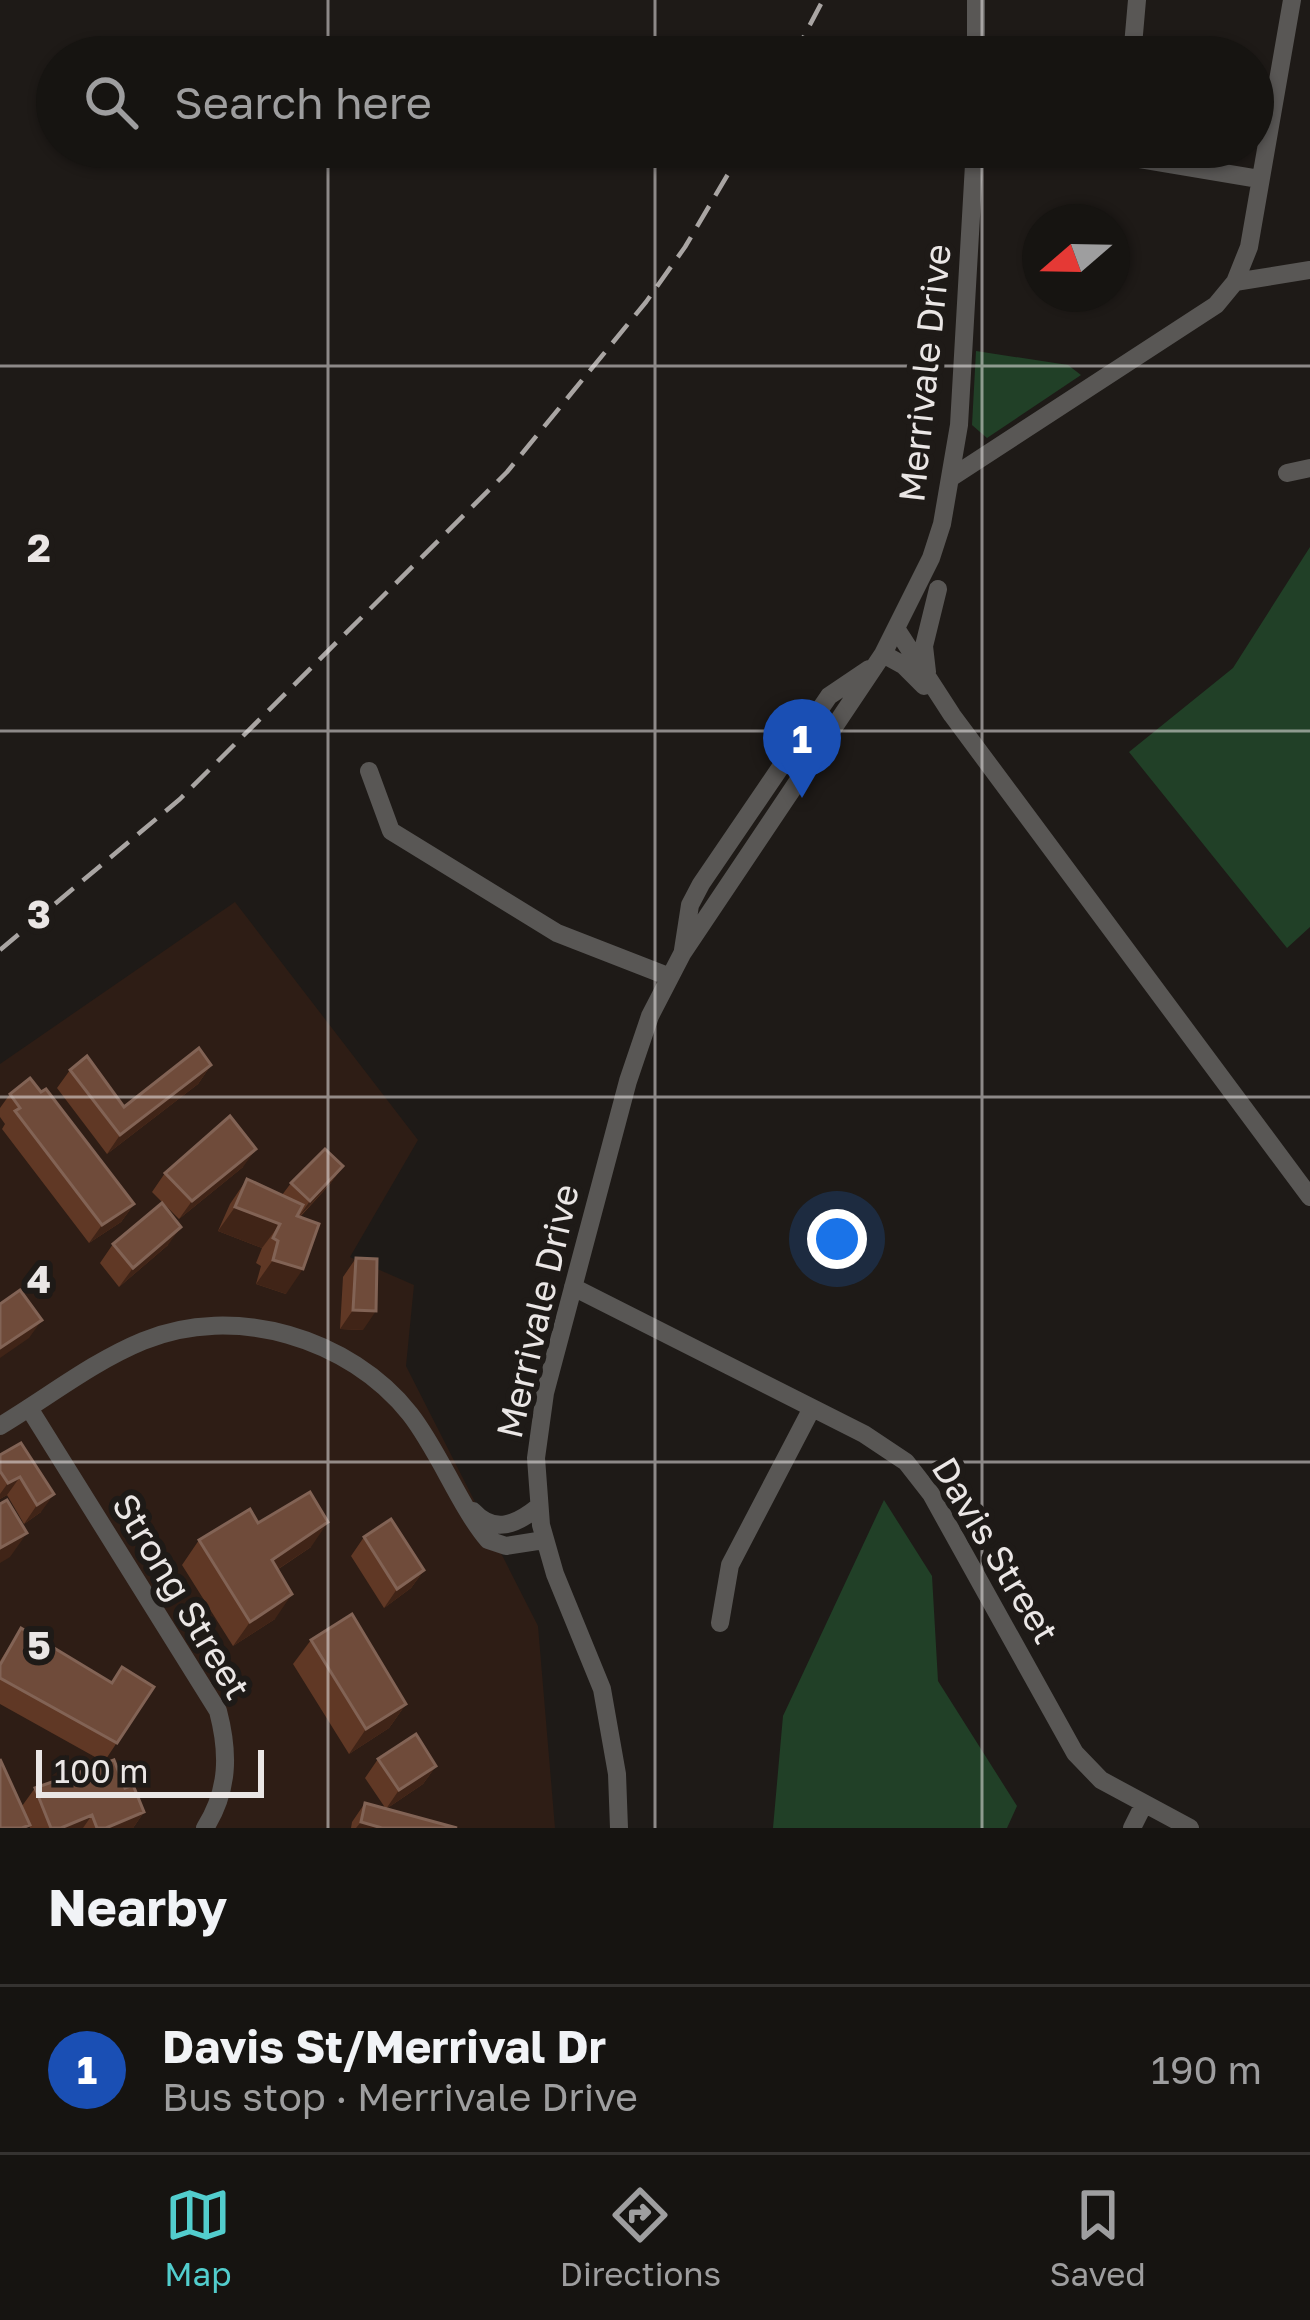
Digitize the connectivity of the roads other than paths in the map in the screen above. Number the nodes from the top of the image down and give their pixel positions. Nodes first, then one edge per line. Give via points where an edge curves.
1 (976, 0) edge
2 (1137, 0) edge
3 (1292, 0) edge
4 (976, 36) edge
5 (1134, 36) edge
6 (1274, 98) edge
7 (974, 168) edge
8 (1194, 168) edge
9 (1261, 168) edge
10 (1259, 179) junction
11 (1310, 270) edge
12 (1235, 282) junction
13 (1310, 468) edge
14 (1287, 473) dead end
15 (952, 477) junction
16 (938, 589) dead end
17 (897, 630) junction
18 (880, 658) junction
19 (929, 680) junction
20 (952, 716) junction
21 (369, 771) dead end
22 (670, 977) junction
23 (1310, 1197) edge
24 (574, 1287) junction
25 (29, 1408) junction
26 (812, 1408) junction
27 (0, 1426) edge
28 (463, 1498) junction
29 (538, 1507) junction
30 (544, 1540) junction
31 (720, 1624) dead end
32 (1144, 1804) junction
33 (205, 1828) edge
34 (619, 1828) edge
35 (1132, 1828) edge
36 (1190, 1828) edge

1 - 4 street
2 - 5 street
3 - 6 street
7 - 15 street, Merrivale Drive
8 - 10 street
9 - 10 street
10 - 12 street via 1250,247
11 - 12 street
12 - 15 street via 1216,304
13 - 14 street
15 - 17 street, Merrivale Drive via 932,558
16 - 19 street via 924,646
17 - 18 street, Merrivale Drive
17 - 19 street
18 - 20 street via 903,665
18 - 22 street, Merrivale Drive
19 - 20 street
20 - 23 street
21 - 22 street via 391,831 557,933
22 - 24 street, Merrivale Drive via 635,1058
24 - 26 street, Davis Street
24 - 29 street, Merrivale Drive via 545,1393
25 - 27 street
25 - 28 street via 112,1355 166,1333 220,1326 286,1334 345,1358 386,1388
25 - 33 street, Strong Street via 218,1711 226,1770
26 - 31 street via 730,1564
26 - 32 street, Davis Street via 885,1446 920,1478 1075,1753 1101,1780
28 - 29 street via 495,1526
28 - 30 street via 496,1544
29 - 30 street, Merrivale Drive
30 - 34 street, Merrivale Drive via 602,1689
32 - 35 street
32 - 36 street, Davis Street

